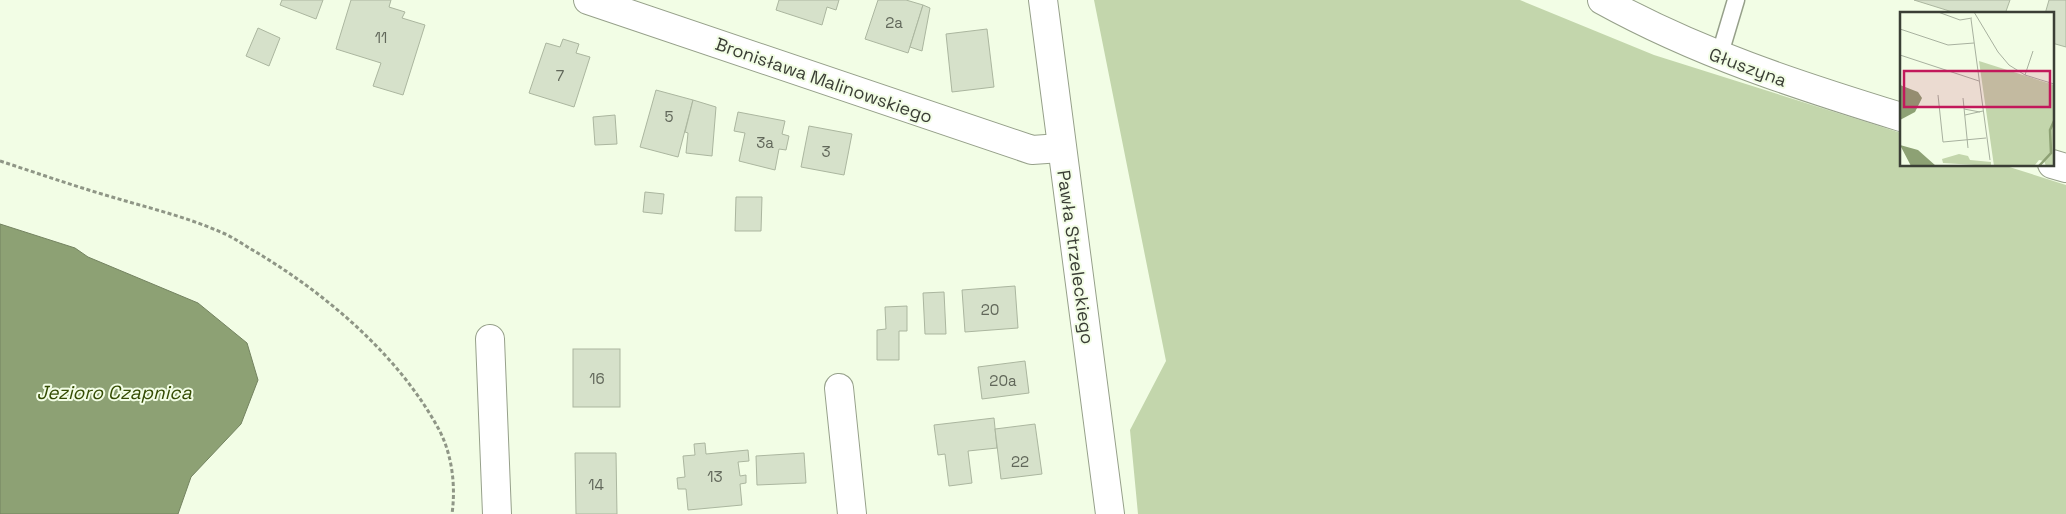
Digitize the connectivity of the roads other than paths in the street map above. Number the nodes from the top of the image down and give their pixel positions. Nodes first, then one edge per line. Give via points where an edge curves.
1 (588, 0) edge
2 (1043, 0) edge
3 (1602, 0) edge
4 (1736, 0) edge
5 (1719, 57) junction
6 (1900, 117) edge
7 (1061, 148) junction
8 (490, 339) dead end
9 (839, 388) dead end
10 (497, 514) edge
11 (852, 514) edge
12 (1110, 514) edge

1 - 7 street, Bronisława Malinowskiego via 1032,150
2 - 7 street, Pawła Strzeleckiego
3 - 5 street, Głuszyna
4 - 5 lane
5 - 6 street, Głuszyna
7 - 12 street, Pawła Strzeleckiego
8 - 10 street
9 - 11 street

